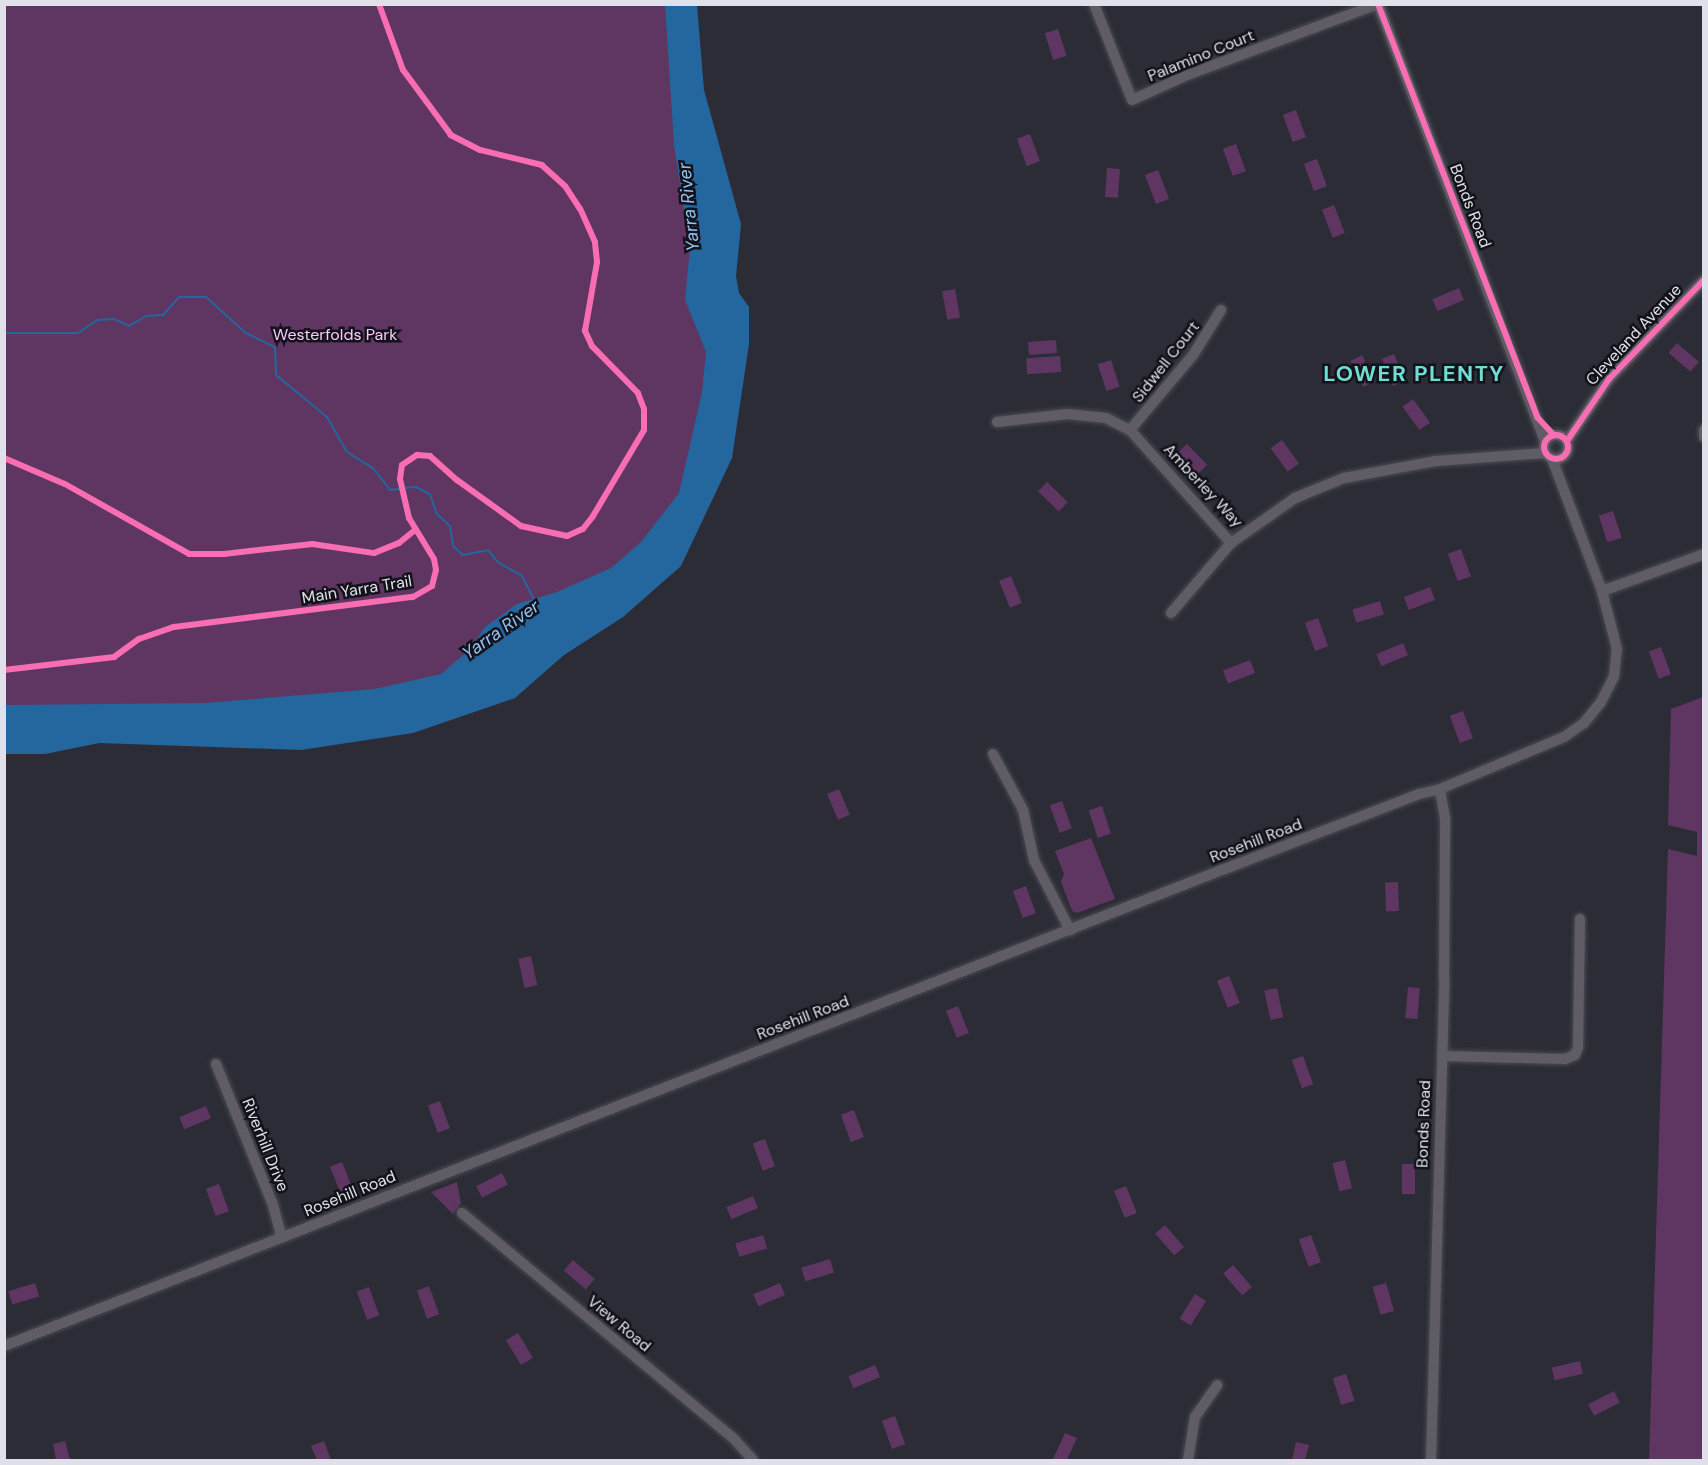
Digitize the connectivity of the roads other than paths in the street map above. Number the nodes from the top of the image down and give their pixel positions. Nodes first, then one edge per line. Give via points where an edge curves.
1 (1094, 4) edge
2 (1378, 4) edge
3 (1704, 280) edge
4 (1221, 310) dead end
5 (997, 422) dead end
6 (1130, 430) junction
7 (1704, 430) edge
8 (1704, 437) edge
9 (1553, 446) junction
10 (1231, 543) junction
11 (1704, 554) edge
12 (1602, 591) junction
13 (1171, 613) dead end
14 (1601, 702) joint
15 (993, 754) dead end
16 (1440, 789) junction
17 (1580, 920) dead end
18 (1070, 930) junction
19 (1442, 1056) junction
20 (216, 1064) dead end
21 (462, 1213) dead end
22 (282, 1238) junction
23 (4, 1346) edge
24 (1217, 1385) dead end
25 (753, 1461) edge
26 (1188, 1461) edge
27 (1431, 1461) edge

1 - 2 street, Palamino Court via 1132,100 1187,75
2 - 9 street, Bonds Road via 1537,417
3 - 9 street, Cleveland Avenue via 1609,379
4 - 6 street, Sidwell Court via 1193,355
5 - 6 street, Amberley Way via 1068,414 1106,418
6 - 10 street, Amberley Way
7 - 8 street
9 - 10 street, Amberley Way via 1344,478 1294,498
9 - 12 street, Bonds Road
10 - 13 street
11 - 12 street
12 - 14 street, Bonds Road via 1617,649 1614,676
14 - 16 street, Rosehill Road via 1584,723 1564,737
15 - 18 street via 1023,810 1034,860
16 - 18 street, Rosehill Road
16 - 19 street, Bonds Road via 1445,818
17 - 19 street via 1575,1055 1565,1059
18 - 22 street, Rosehill Road
19 - 27 street, Bonds Road
20 - 22 street, Riverhill Drive via 273,1205
21 - 25 street, View Road via 735,1440
22 - 23 street, Rosehill Road
24 - 26 street via 1195,1417

